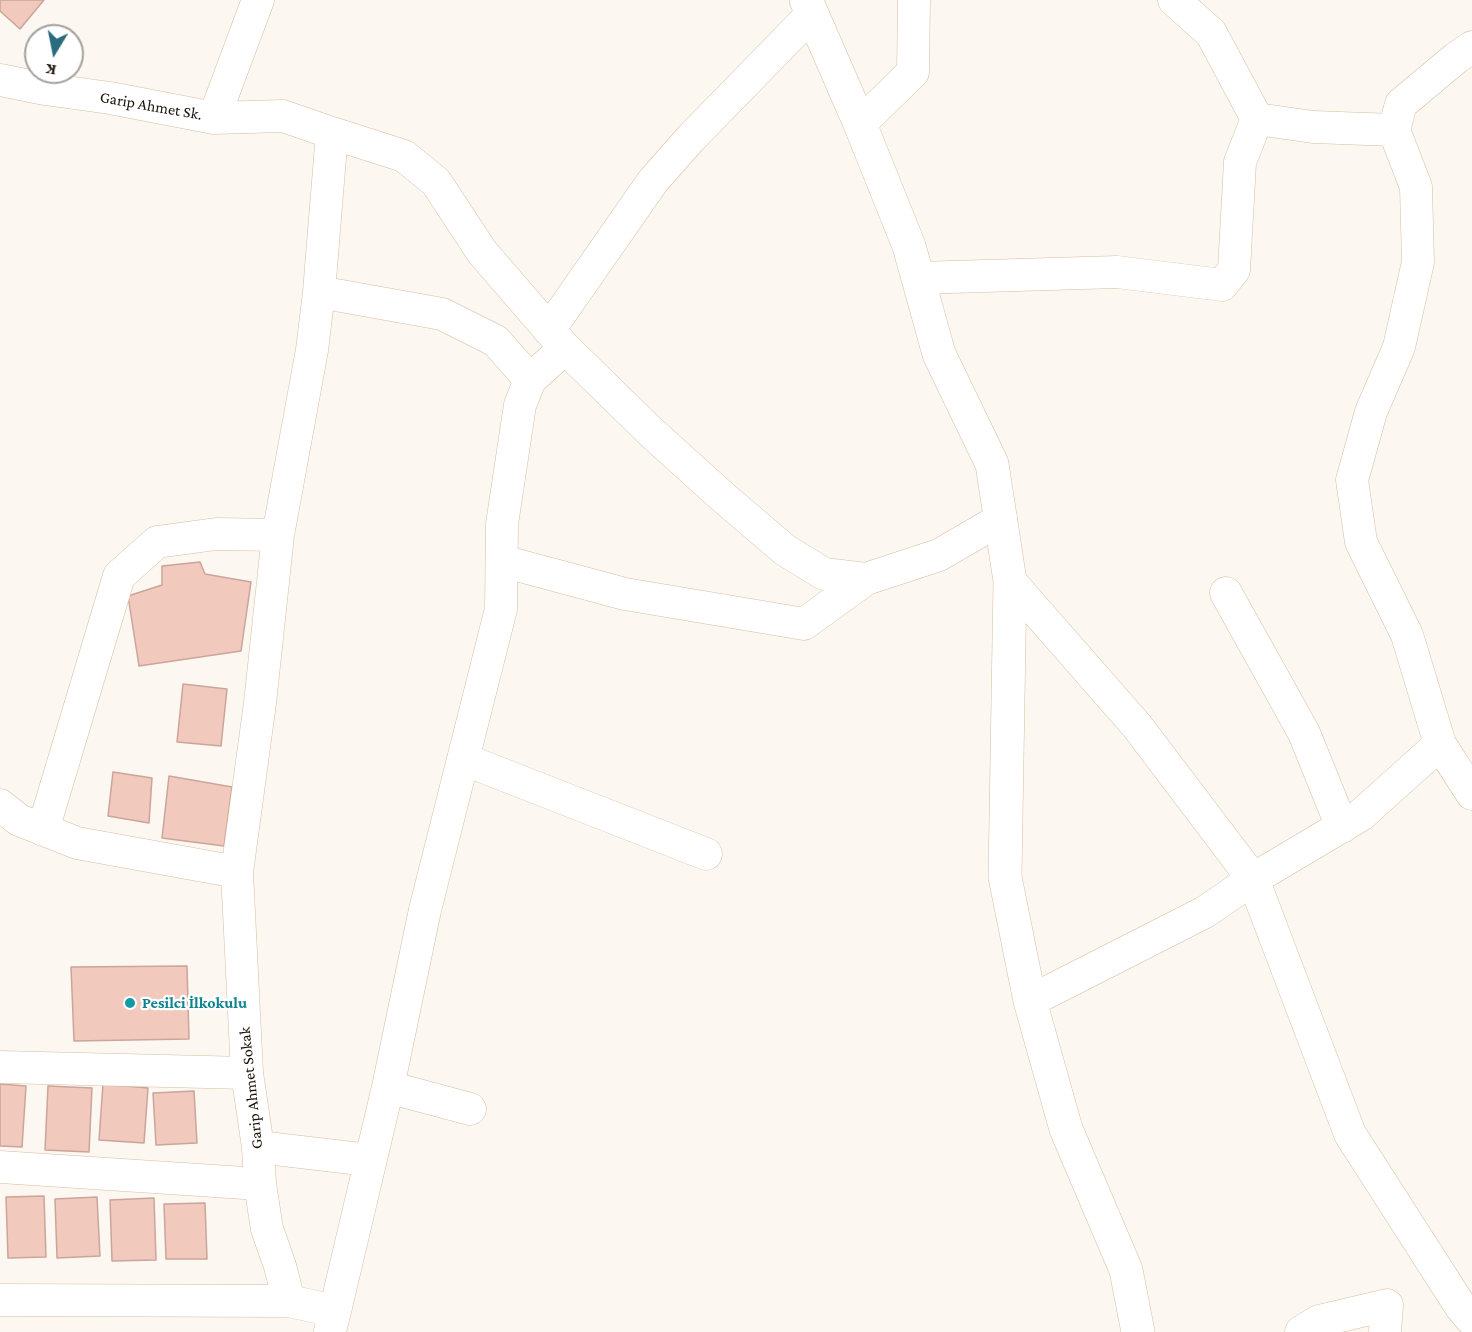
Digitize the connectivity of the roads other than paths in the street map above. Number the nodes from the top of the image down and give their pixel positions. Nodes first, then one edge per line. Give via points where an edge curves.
1 (258, 0) edge
2 (914, 0) edge
3 (1174, 0) edge
4 (809, 7) edge
5 (1472, 47) edge
6 (0, 80) edge
7 (214, 118) junction
8 (1257, 119) junction
9 (860, 124) junction
10 (1394, 130) junction
11 (332, 133) junction
12 (918, 278) junction
13 (319, 292) junction
14 (557, 339) junction
15 (530, 380) junction
16 (1001, 519) junction
17 (278, 535) junction
18 (502, 561) junction
19 (866, 579) junction
20 (1010, 581) junction
21 (1226, 593) dead end
22 (1440, 744) junction
23 (463, 759) junction
24 (1472, 794) edge
25 (0, 806) edge
26 (1342, 826) junction
27 (43, 830) junction
28 (706, 854) dead end
29 (237, 872) junction
30 (1253, 879) junction
31 (1030, 1001) junction
32 (0, 1066) edge
33 (247, 1073) junction
34 (388, 1087) junction
35 (470, 1109) dead end
36 (258, 1147) junction
37 (369, 1160) junction
38 (0, 1167) edge
39 (260, 1184) junction
40 (0, 1300) edge
41 (289, 1300) junction
42 (1472, 1320) edge
43 (332, 1322) edge
44 (1138, 1332) edge
45 (1301, 1332) edge
46 (1385, 1332) edge

1 - 7 street, Garip Ahmet Sk.
2 - 9 street via 913,72
3 - 8 street via 1211,33
4 - 9 street
4 - 14 street via 653,181
5 - 10 street via 1401,104
6 - 7 street, Garip Ahmet Sk.
7 - 11 street via 283,116
8 - 10 street via 1314,127
8 - 12 street via 1240,162 1234,270 1222,285 1117,273
9 - 12 street
10 - 22 street via 1416,187 1418,261 1399,347 1371,412 1352,480 1361,542 1407,635
11 - 13 street, Garip Ahmet Sokak
11 - 14 street via 404,156 436,182 482,252
12 - 16 street via 939,354 992,464
13 - 15 street via 442,314 496,341
13 - 17 street, Garip Ahmet Sokak
14 - 15 street
14 - 19 street via 652,433 785,550 824,574
15 - 18 street via 520,405 502,524
16 - 19 street via 939,555
16 - 20 street
17 - 27 street via 216,534 157,542 118,576
17 - 29 street, Garip Ahmet Sokak
18 - 19 street via 626,594 804,624
18 - 23 street via 501,609
20 - 30 street via 1137,726
20 - 31 street via 1005,877
21 - 26 street via 1304,733
22 - 24 street
22 - 26 street via 1361,815
23 - 28 street
23 - 34 street via 425,909
25 - 27 street
26 - 30 street
27 - 29 street via 77,843
29 - 33 street, Garip Ahmet Sokak
30 - 31 street via 1205,912
30 - 42 street via 1350,1134
31 - 44 street via 1066,1129 1125,1270
32 - 33 street
33 - 36 street, Garip Ahmet Sokak
34 - 35 street
34 - 37 street
36 - 37 street
36 - 39 street, Garip Ahmet Sokak
37 - 43 street
38 - 39 street
39 - 41 street, Garip Ahmet Sokak via 267,1229
40 - 41 street
41 - 43 street
45 - 46 street via 1319,1321 1387,1305

